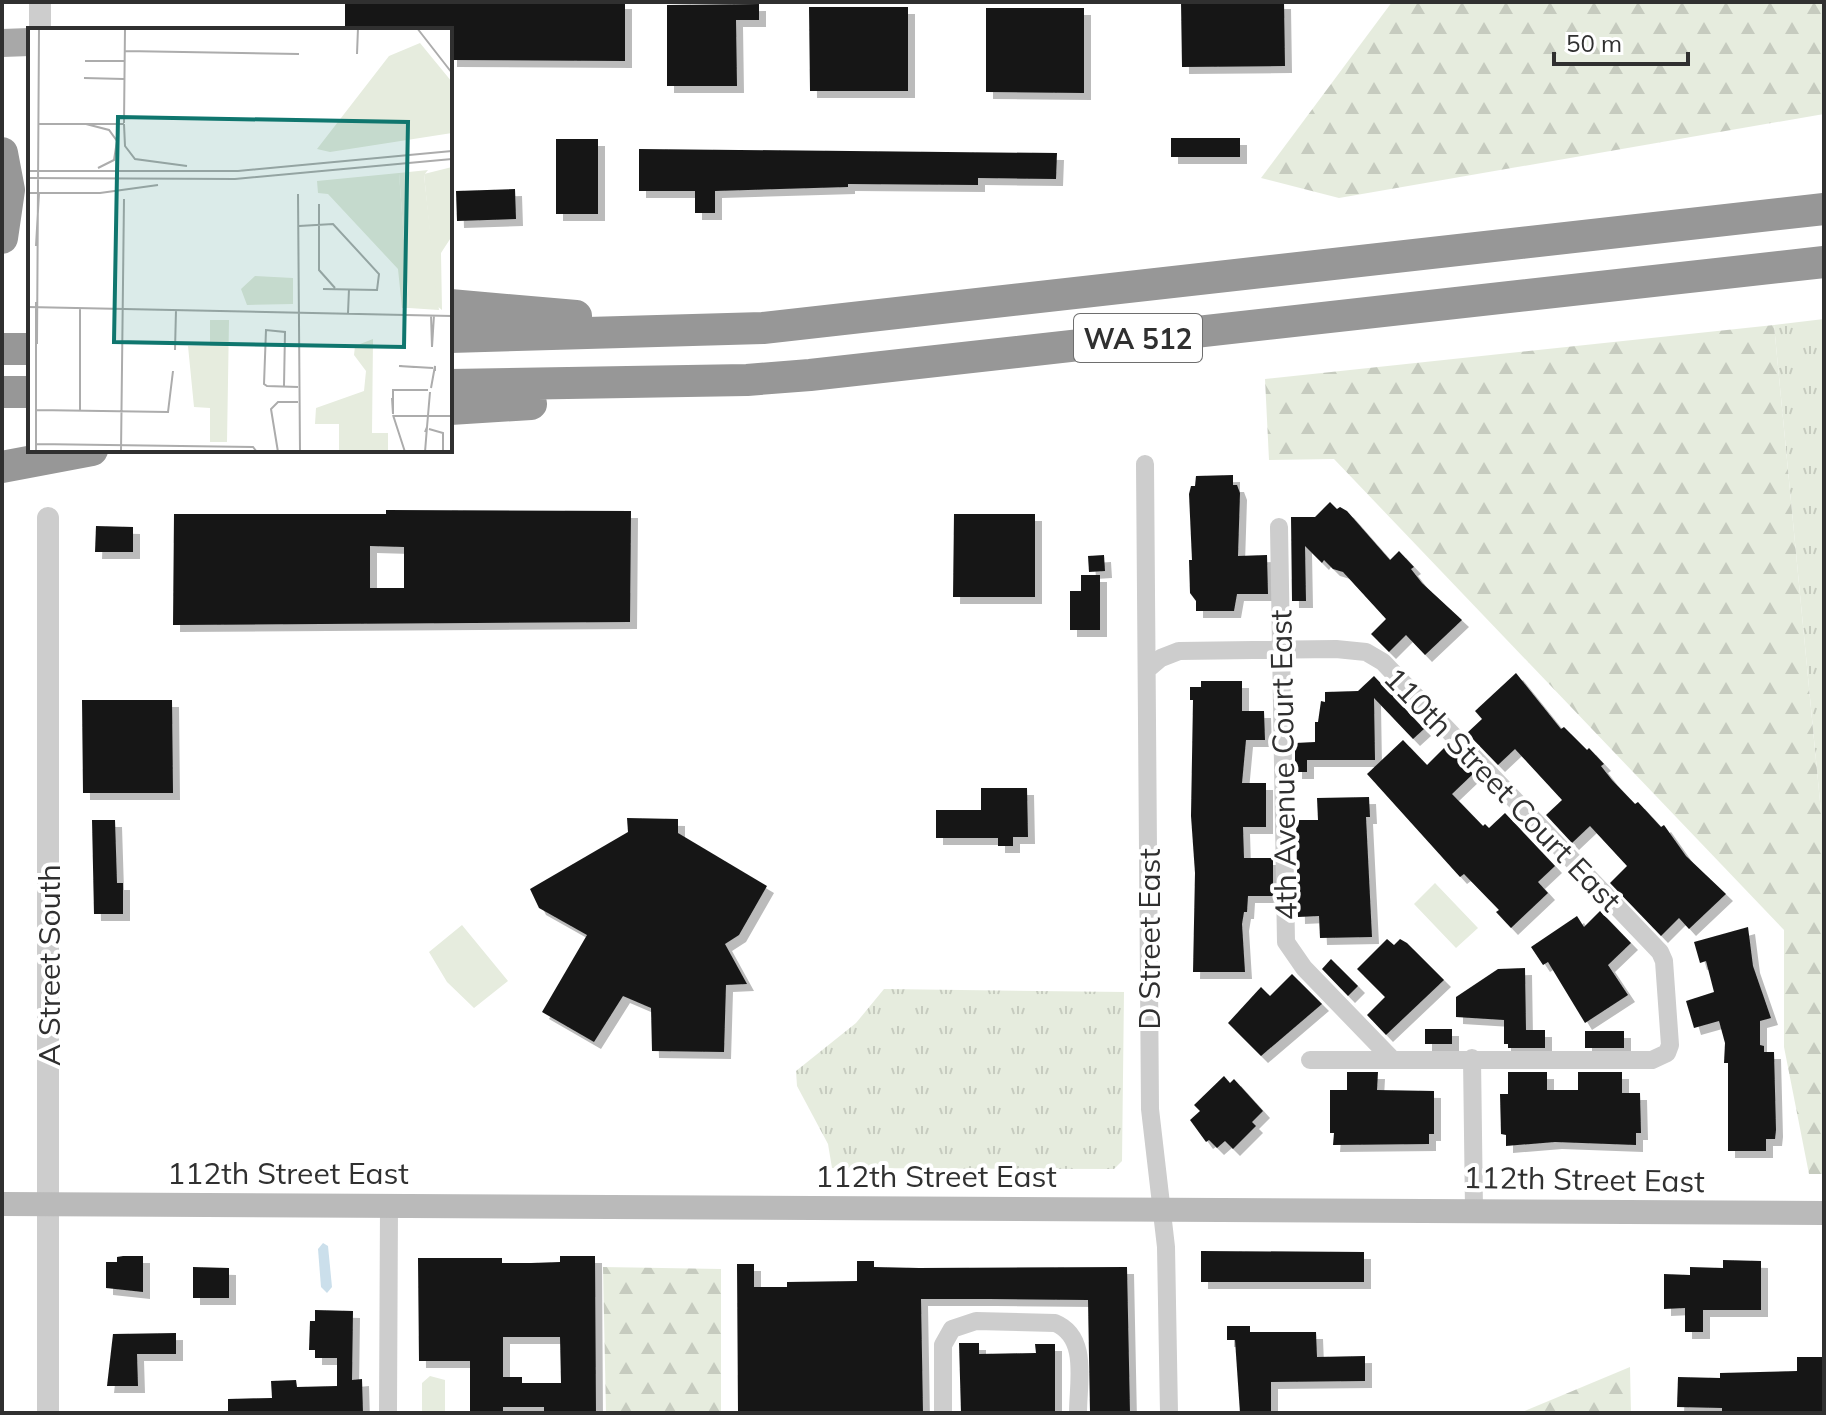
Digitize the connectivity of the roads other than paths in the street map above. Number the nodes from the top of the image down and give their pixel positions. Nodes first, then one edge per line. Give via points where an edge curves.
1 (40, 2) edge
2 (40, 28) edge
3 (28, 42) edge
4 (2, 43) edge
5 (2, 153) edge
6 (1824, 209) edge
7 (2, 238) edge
8 (1824, 262) edge
9 (452, 305) edge
10 (763, 328) junction
11 (452, 337) edge
12 (2, 349) edge
13 (28, 349) edge
14 (810, 375) junction
15 (452, 385) edge
16 (2, 392) edge
17 (28, 392) edge
18 (452, 409) edge
19 (81, 452) edge
20 (1145, 464) dead end
21 (2, 467) edge
22 (48, 518) dead end
23 (1279, 527) dead end
24 (1281, 650) junction
25 (1148, 669) junction
26 (1391, 1058) junction
27 (1472, 1058) junction
28 (1310, 1060) dead end
29 (2, 1204) edge
30 (47, 1204) junction
31 (389, 1206) junction
32 (1161, 1209) junction
33 (1474, 1210) junction
34 (1824, 1213) edge
35 (48, 1413) edge
36 (388, 1413) edge
37 (943, 1413) edge
38 (1078, 1413) edge
39 (1169, 1413) edge

1 - 2 street
3 - 4 main road
5 - 7 highway via 9,190
6 - 10 highway, WA 512
8 - 14 highway, WA 512
9 - 10 highway
10 - 11 highway, WA 512
12 - 13 highway
14 - 15 highway, WA 512
14 - 18 highway via 640,396
16 - 17 highway
19 - 21 highway
20 - 25 street, D Street East
22 - 30 street, A Street South
23 - 24 street, 4th Avenue Court East
24 - 25 street, 110th Street Court East via 1179,651
24 - 26 street, 4th Avenue Court East via 1286,942 1304,968
24 - 27 street, 110th Street Court East via 1359,650 1383,662 1660,952 1667,1053 1652,1060
25 - 32 street, D Street East via 1150,1109
26 - 27 street
26 - 28 street
27 - 33 street
29 - 30 main road, 112th Street East
30 - 31 main road, 112th Street East
30 - 35 street, A Street South
31 - 32 main road, 112th Street East
31 - 36 street
32 - 33 main road, 112th Street East
32 - 39 street, D Street East
33 - 34 main road, 112th Street East
37 - 38 street via 943,1345 960,1324 976,1321 1055,1323 1068,1330 1079,1350

